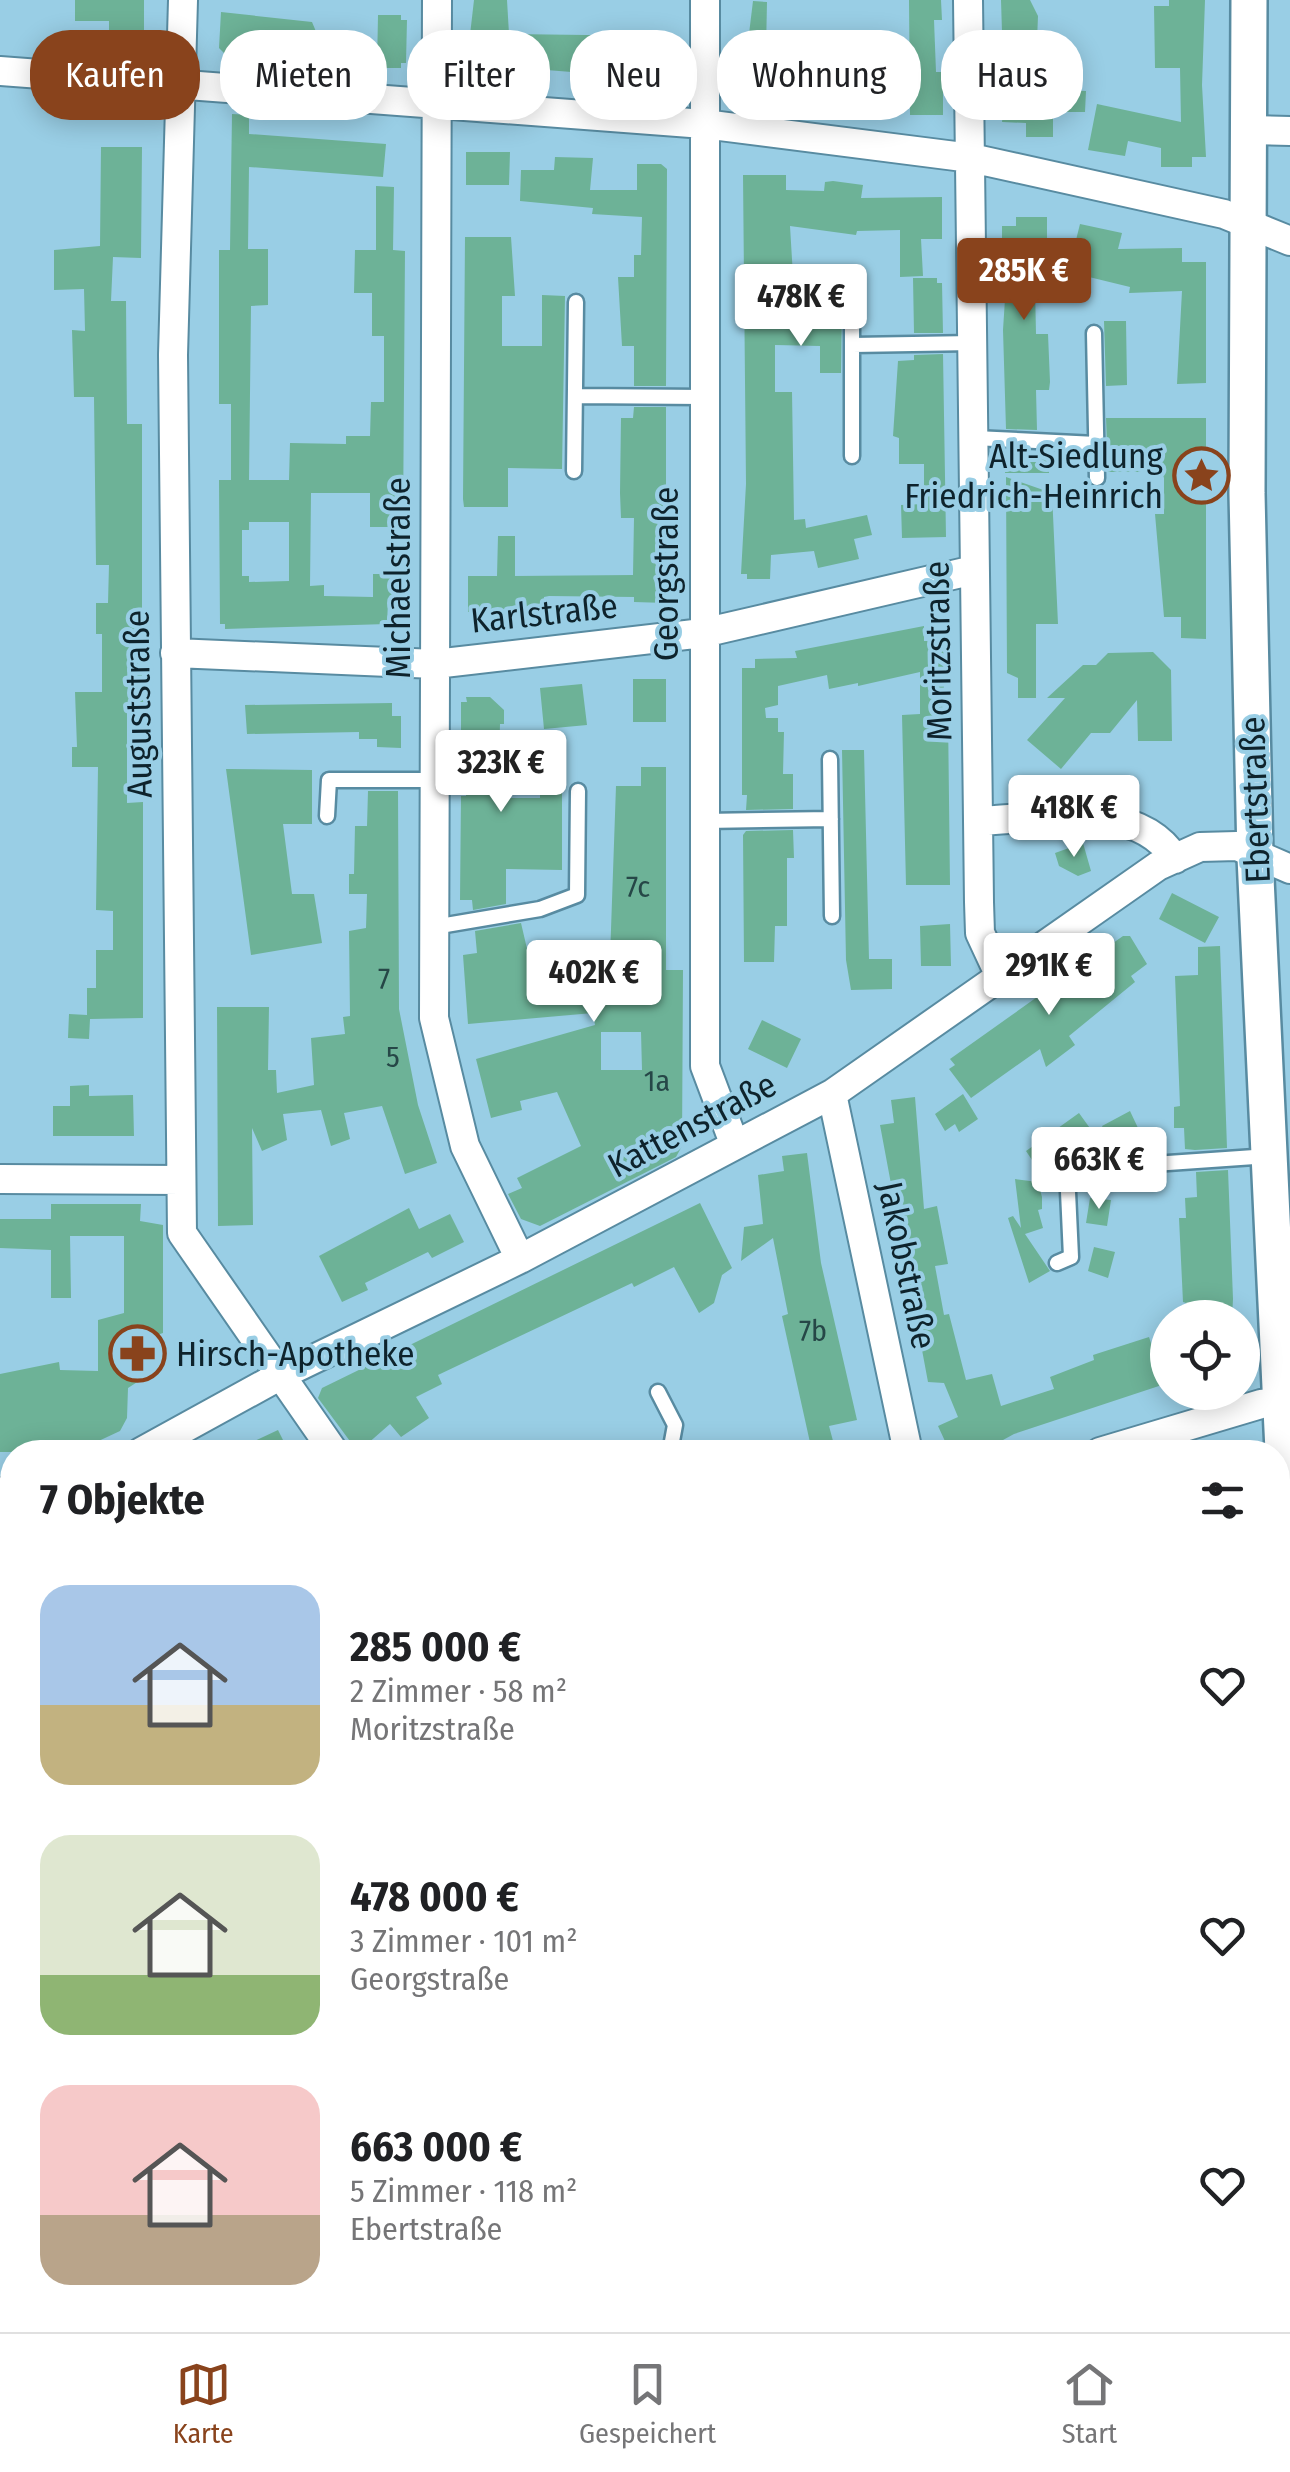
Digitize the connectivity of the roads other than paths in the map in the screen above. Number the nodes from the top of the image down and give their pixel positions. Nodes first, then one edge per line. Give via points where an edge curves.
1 (183, 0) edge
2 (437, 0) edge
3 (704, 0) edge
4 (968, 0) edge
5 (1248, 0) edge
6 (183, 30) edge
7 (437, 30) edge
8 (0, 71) edge
9 (30, 73) edge
10 (200, 87) edge
11 (407, 104) edge
12 (550, 114) edge
13 (181, 120) edge
14 (436, 120) edge
15 (704, 124) junction
16 (1247, 130) junction
17 (1290, 131) edge
18 (971, 158) junction
19 (1249, 222) junction
20 (1290, 241) edge
21 (576, 302) dead end
22 (852, 313) dead end
23 (1094, 333) dead end
24 (974, 343) junction
25 (853, 345) junction
26 (576, 396) junction
27 (704, 397) junction
28 (975, 438) junction
29 (1096, 444) junction
30 (852, 456) dead end
31 (574, 471) dead end
32 (1096, 478) dead end
33 (974, 570) junction
34 (703, 633) junction
35 (175, 653) junction
36 (435, 664) junction
37 (830, 759) dead end
38 (435, 780) junction
39 (578, 791) dead end
40 (327, 816) dead end
41 (831, 820) junction
42 (705, 821) junction
43 (978, 821) junction
44 (1255, 857) junction
45 (1175, 858) junction
46 (1290, 869) edge
47 (832, 916) dead end
48 (434, 927) junction
49 (1000, 976) junction
50 (832, 1094) junction
51 (734, 1143) junction
52 (1272, 1156) junction
53 (0, 1179) edge
54 (180, 1180) junction
55 (520, 1260) junction
56 (1057, 1263) dead end
57 (283, 1374) junction
58 (658, 1392) dead end
59 (1287, 1401) edge
60 (163, 1440) edge
61 (326, 1440) edge
62 (672, 1440) edge
63 (905, 1440) edge
64 (1140, 1440) edge
65 (1288, 1440) edge

1 - 6 street, Auguststraße
2 - 7 street, Michaelstraße
3 - 15 street, Georgstraße
4 - 18 street, Moritzstraße
5 - 16 street, Ebertstraße
8 - 9 street
10 - 11 street
12 - 15 street
13 - 35 street, Auguststraße via 173,355
14 - 36 street, Michaelstraße
15 - 18 street
15 - 27 street, Georgstraße
16 - 17 street
16 - 19 street, Ebertstraße
18 - 19 street
18 - 24 street, Moritzstraße
19 - 20 street
19 - 44 street, Ebertstraße
21 - 26 lane
22 - 25 lane
23 - 29 lane
24 - 25 lane
24 - 28 street, Moritzstraße
25 - 30 lane
26 - 27 lane
26 - 31 lane
27 - 34 street, Georgstraße
28 - 29 lane
28 - 33 street, Moritzstraße
29 - 32 lane
33 - 34 street, Karlstraße
33 - 43 street, Moritzstraße
34 - 36 street, Karlstraße
34 - 42 street, Georgstraße
35 - 36 street, Karlstraße
35 - 54 street, Auguststraße
36 - 38 street, Michaelstraße
37 - 41 lane
38 - 40 lane via 329,780
38 - 48 street, Michaelstraße
39 - 48 lane via 578,895 540,909
41 - 42 lane
41 - 47 lane
42 - 51 street, Georgstraße via 705,1066
43 - 45 street via 1112,820 1163,839
43 - 49 street, Moritzstraße via 980,934
44 - 45 street, Kattenstraße via 1237,846 1200,847
44 - 46 street, Kattenstraße
44 - 52 street, Ebertstraße
45 - 49 street, Kattenstraße
48 - 55 street, Michaelstraße via 434,1018 465,1146
49 - 50 street, Kattenstraße
50 - 51 street, Kattenstraße
50 - 63 street, Jakobstraße
51 - 55 street, Kattenstraße
52 - 56 lane via 1067,1170 1071,1257
52 - 59 street, Ebertstraße
53 - 54 street
54 - 57 street, Auguststraße via 182,1233
55 - 57 street, Kattenstraße
57 - 60 street, Kattenstraße
57 - 61 street, Auguststraße
58 - 62 lane via 675,1424
59 - 64 street
59 - 65 street, Ebertstraße

